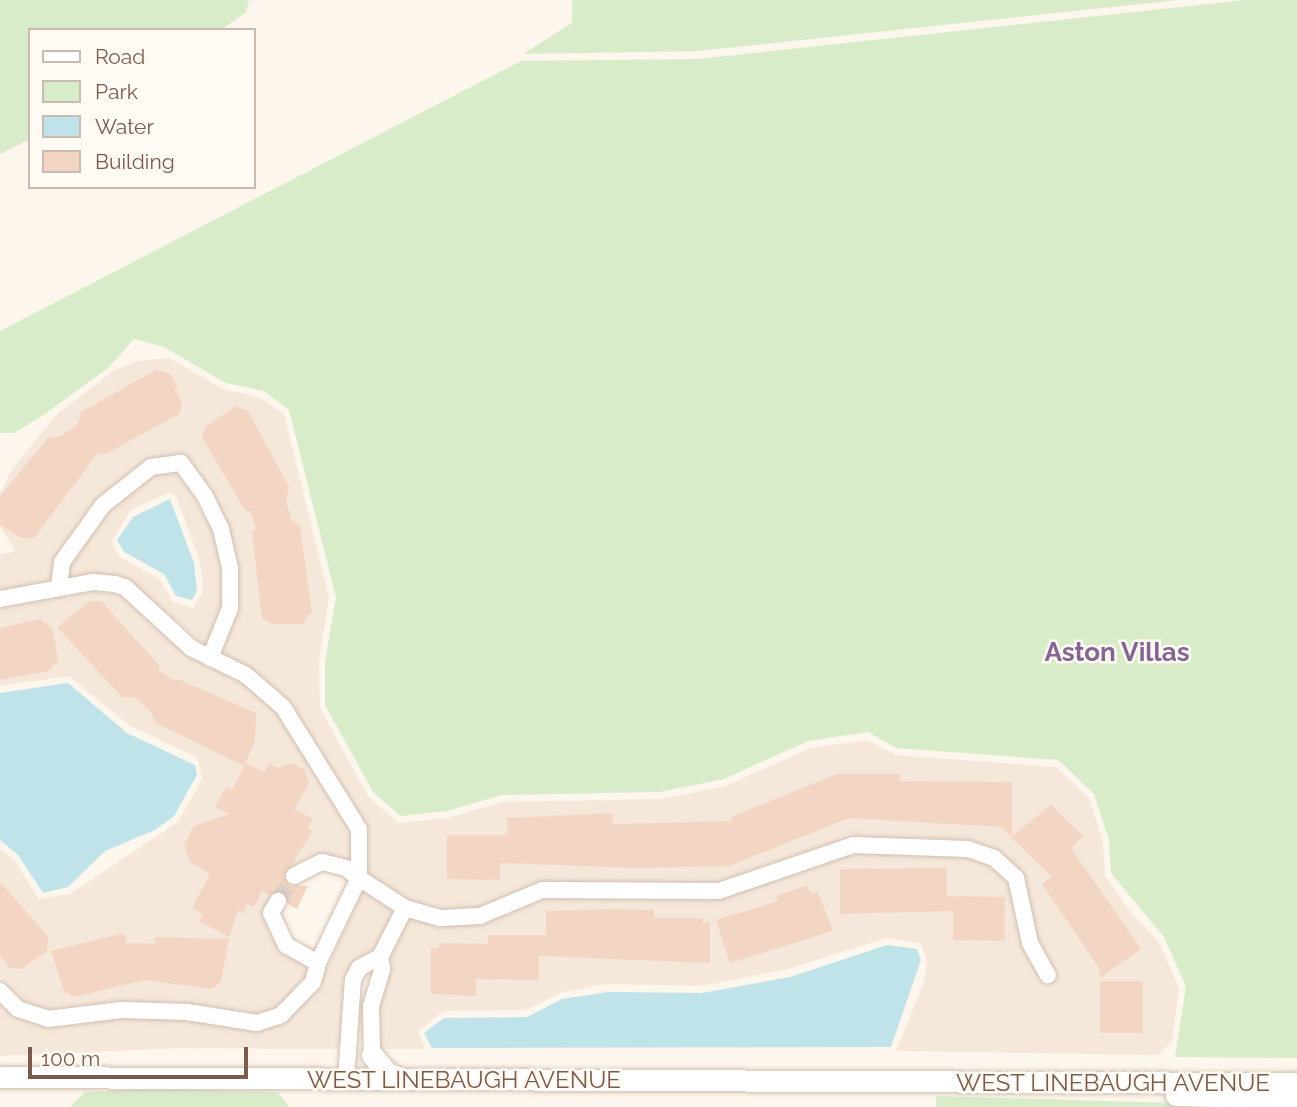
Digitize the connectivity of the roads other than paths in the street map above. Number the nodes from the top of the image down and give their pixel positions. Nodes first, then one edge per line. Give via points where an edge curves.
1 (59, 587) junction
2 (0, 599) edge
3 (210, 657) junction
4 (294, 876) tunnel mouth
5 (359, 878) junction
6 (278, 901) tunnel mouth
7 (405, 908) junction
8 (380, 957) junction
9 (318, 963) junction
10 (1048, 975) dead end
11 (0, 991) edge
12 (372, 1055) joint
13 (0, 1077) edge
14 (346, 1079) junction
15 (407, 1079) junction
16 (1297, 1083) edge
17 (929, 1084) junction
18 (1297, 1098) edge

1 - 2 street
1 - 3 street via 104,582 125,587 191,648
1 - 3 street via 62,562 103,505 151,467 181,463 221,529 230,568 230,608
3 - 5 street via 246,675 283,707 359,829
4 - 5 street via 322,862 346,868
5 - 7 street
5 - 9 street
6 - 9 street via 271,914 286,945
7 - 8 street
7 - 10 street via 441,918 480,916 542,890 719,891 853,845 968,849 994,858 1016,878 1030,943
8 - 12 street via 382,969 371,1006
8 - 14 street via 359,968 353,980
9 - 11 street via 313,982 298,1001 281,1016 257,1023 187,1012 121,1010 48,1019 18,1009
12 - 15 main road via 387,1073
13 - 14 main road, WEST LINEBAUGH AVENUE
14 - 15 main road, WEST LINEBAUGH AVENUE
15 - 17 main road, WEST LINEBAUGH AVENUE
16 - 17 main road, WEST LINEBAUGH AVENUE
17 - 18 main road, WEST LINEBAUGH AVENUE

